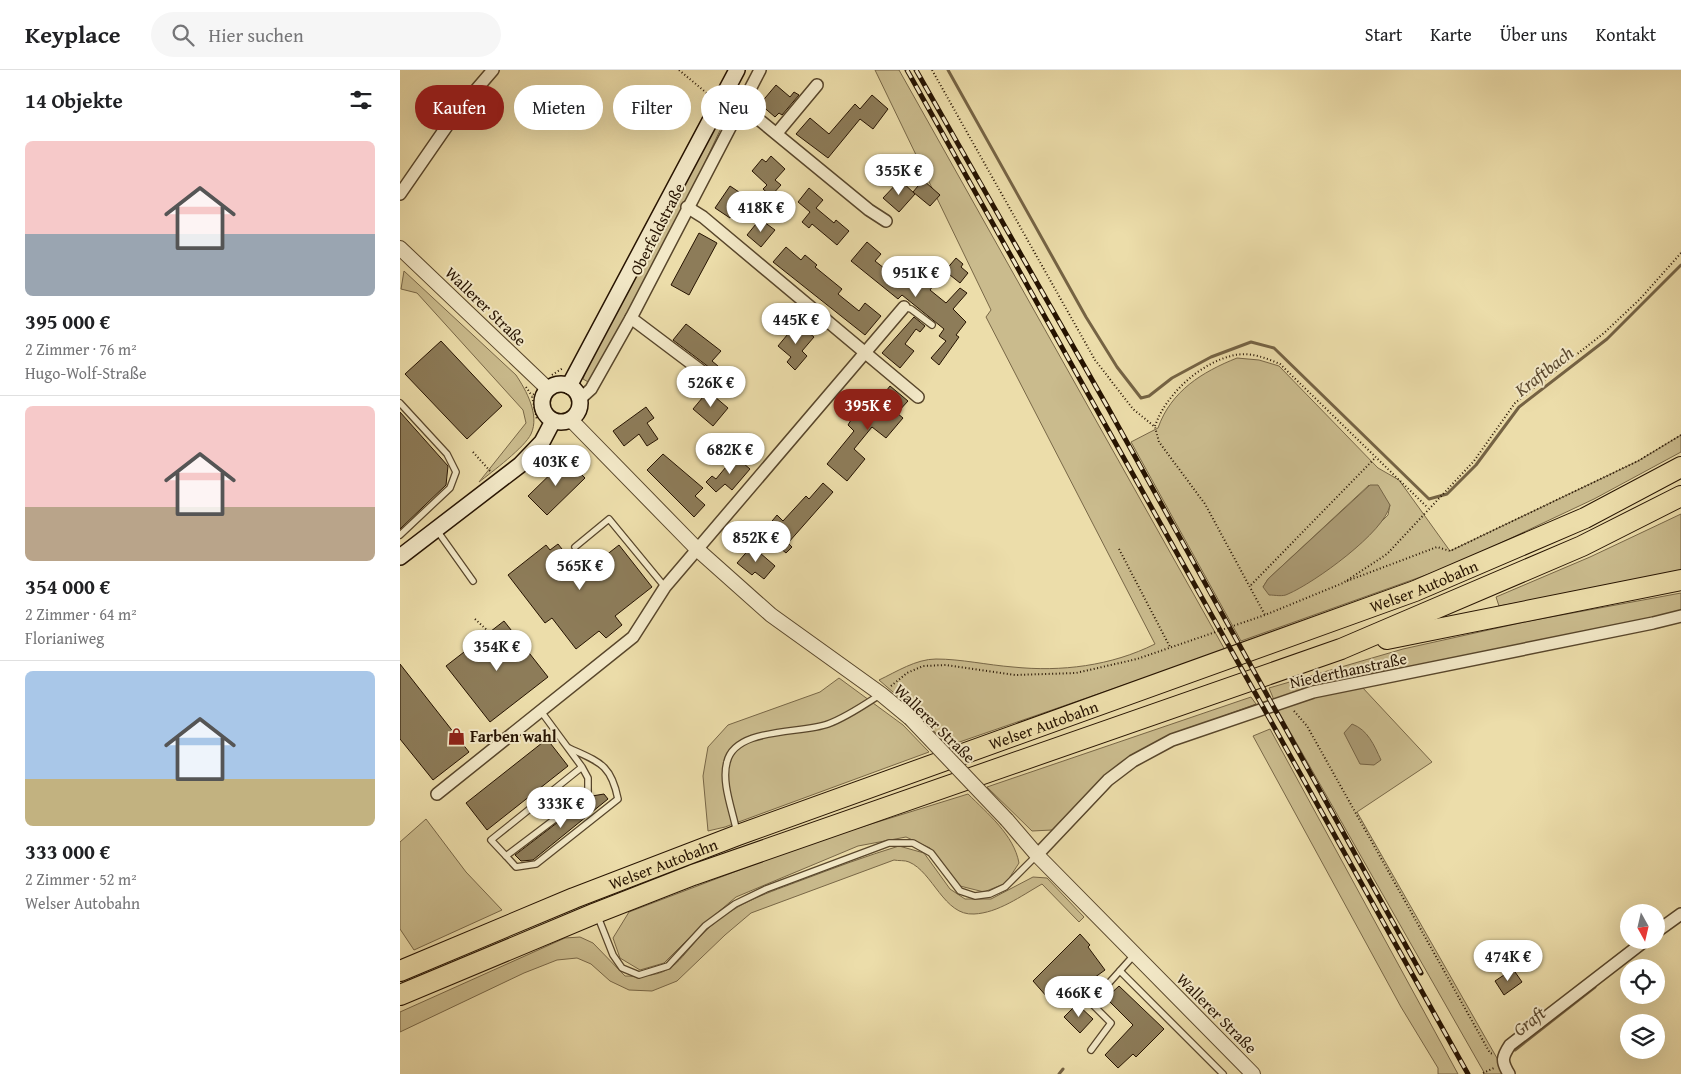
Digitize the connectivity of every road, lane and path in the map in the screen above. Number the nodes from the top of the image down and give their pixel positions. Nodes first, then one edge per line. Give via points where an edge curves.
1 (493, 70) edge
2 (679, 70) edge
3 (737, 70) edge
4 (760, 70) edge
5 (932, 70) edge
6 (751, 85) edge
7 (817, 86) dead end
8 (701, 88) edge
9 (766, 124) edge
10 (726, 130) edge
11 (777, 133) junction
12 (400, 194) edge
13 (687, 206) junction
14 (886, 221) dead end
15 (400, 248) edge
16 (1681, 253) edge
17 (904, 307) joint
18 (631, 318) junction
19 (932, 325) dead end
20 (866, 353) junction
21 (566, 364) dead end
22 (712, 379) dead end
23 (545, 386) junction
24 (568, 386) junction
25 (918, 397) dead end
26 (580, 400) junction
27 (400, 403) edge
28 (571, 420) junction
29 (545, 422) junction
30 (1155, 427) junction
31 (1681, 435) edge
32 (473, 452) dead end
33 (1376, 458) junction
34 (1681, 467) edge
35 (493, 475) dead end
36 (1681, 496) edge
37 (1428, 508) junction
38 (436, 529) junction
39 (400, 535) edge
40 (575, 547) dead end
41 (1119, 549) dead end
42 (698, 550) junction
43 (400, 557) edge
44 (473, 580) dead end
45 (1681, 580) edge
46 (1342, 583) junction
47 (1250, 585) junction
48 (665, 587) junction
49 (1265, 615) junction
50 (1681, 616) edge
51 (475, 618) dead end
52 (489, 632) dead end
53 (1170, 647) junction
54 (1341, 649) junction
55 (881, 694) junction
56 (540, 710) junction
57 (1296, 715) dead end
58 (569, 748) junction
59 (582, 767) junction
60 (437, 794) dead end
61 (738, 835) junction
62 (1037, 855) junction
63 (506, 856) junction
64 (596, 913) junction
65 (1681, 914) edge
66 (1665, 926) edge
67 (1634, 949) edge
68 (1135, 954) junction
69 (400, 971) edge
70 (1120, 971) junction
71 (400, 995) edge
72 (1091, 1050) dead end
73 (1502, 1057) junction
74 (1223, 1074) edge
75 (1253, 1074) edge
76 (1509, 1074) edge

1 - 12 street via 456,113
2 - 8 path
3 - 24 main road, Oberfeldstraße
4 - 6 street, Oberfeldstraße
5 - 30 path via 1095,360 1133,409
7 - 11 street
9 - 11 street
10 - 13 street, Oberfeldstraße
11 - 14 street
13 - 18 street, Oberfeldstraße
13 - 20 street
15 - 23 street, Wallerer Straße
16 - 37 path via 1604,333 1515,403 1474,461
17 - 19 lane
17 - 20 street
18 - 22 street
18 - 26 street, Oberfeldstraße via 591,390
20 - 25 street
20 - 42 street
21 - 23 path via 547,376
23 - 24 main road
23 - 29 main road via 542,406
23 - 29 path via 532,396
24 - 26 main road via 576,391
26 - 28 main road via 580,407
27 - 39 lane via 447,454 456,472 450,488
28 - 29 main road
28 - 42 street, Wallerer Straße
29 - 38 main road via 542,442 520,465
30 - 33 path via 1160,410 1175,390 1212,364 1236,355 1258,355 1280,364
30 - 47 path via 1159,442 1204,504
31 - 46 path via 1638,461 1450,551 1436,547
32 - 35 path
33 - 37 path
33 - 47 path
34 - 61 highway, Welser Autobahn via 1585,518 1415,591
36 - 54 highway, Welser Autobahn via 1582,546
37 - 46 path via 1388,554
38 - 43 main road
38 - 44 lane
40 - 48 lane via 609,518
41 - 53 path
42 - 48 street
42 - 55 street, Wallerer Straße via 771,615
45 - 54 highway
46 - 49 path
47 - 49 path
48 - 56 street via 633,637
49 - 53 path
50 - 62 street, Niederthanstraße via 1313,692 1172,740 1133,761 1108,780
51 - 52 path
53 - 55 path via 1137,659 1076,673 1015,675 946,665 923,666 907,673
54 - 64 highway, Welser Autobahn
55 - 61 lane via 826,725 744,739 727,760 725,776
55 - 62 street, Wallerer Straße, bridge via 910,718
56 - 58 lane
56 - 60 street
57 - 73 path via 1307,726 1490,1053
58 - 59 lane
58 - 63 lane via 602,764 614,781 618,799 536,864 516,867
59 - 63 lane via 588,778 588,794
59 - 63 lane via 491,840
61 - 69 highway, Welser Autobahn via 566,901
62 - 64 lane via 1005,887 975,896 960,891 930,854 913,843 889,843 766,889 735,904 705,926 668,966 639,975 622,968 613,955
62 - 68 street, Wallerer Straße
64 - 71 highway, Welser Autobahn
65 - 66 street
67 - 73 street via 1510,1044
68 - 70 lane
68 - 75 street, Wallerer Straße
70 - 72 lane via 1091,1003 1111,1023
70 - 74 lane
73 - 76 street

